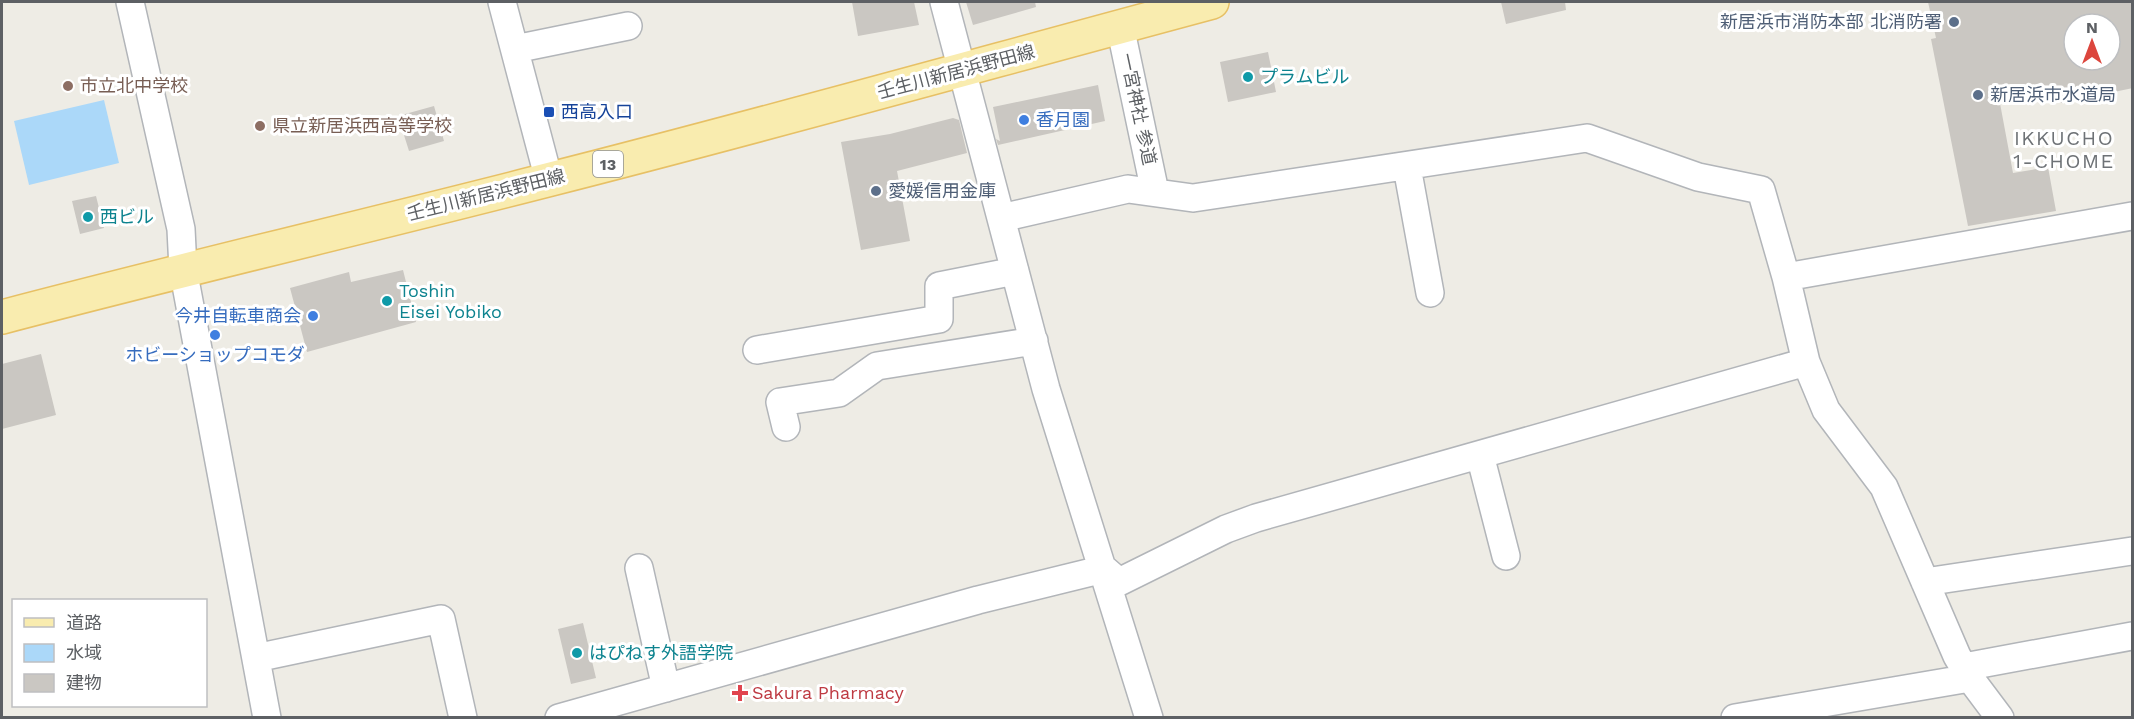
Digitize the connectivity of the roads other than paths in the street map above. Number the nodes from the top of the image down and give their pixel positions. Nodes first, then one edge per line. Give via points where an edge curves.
1 (130, 2) edge
2 (502, 2) edge
3 (944, 2) edge
4 (1212, 2) edge
5 (628, 27) dead end
6 (1120, 27) junction
7 (514, 49) junction
8 (963, 71) junction
9 (1407, 167) junction
10 (549, 180) junction
11 (1155, 192) junction
12 (2133, 216) edge
13 (1001, 218) junction
14 (183, 269) junction
15 (1015, 271) junction
16 (1786, 277) junction
17 (1430, 293) dead end
18 (2, 317) edge
19 (1034, 341) junction
20 (757, 350) dead end
21 (1806, 362) junction
22 (786, 427) dead end
23 (1480, 455) junction
24 (2133, 551) edge
25 (1506, 556) dead end
26 (639, 568) dead end
27 (1104, 569) junction
28 (1925, 582) junction
29 (2133, 636) edge
30 (256, 658) junction
31 (1967, 672) junction
32 (666, 688) junction
33 (267, 717) edge
34 (463, 717) edge
35 (559, 717) edge
36 (1149, 717) edge
37 (1735, 717) edge
38 (2000, 717) edge

1 - 14 street via 181,229
2 - 7 street
3 - 8 street
4 - 6 main road, 壬生川新居浜野田線 / 13
5 - 7 street
6 - 8 main road, 壬生川新居浜野田線 / 13
6 - 11 street, 一宮神社 参道
7 - 10 street
8 - 10 main road, 壬生川新居浜野田線 / 13
8 - 13 street
9 - 11 street via 1193,198
9 - 16 street via 1587,138 1698,177 1761,190
9 - 17 street
10 - 14 main road, 壬生川新居浜野田線 / 13
11 - 13 street via 1128,189
12 - 16 street
13 - 15 street
14 - 18 main road, 壬生川新居浜野田線 / 13
14 - 30 street
15 - 19 street
15 - 20 street via 939,286 939,318
16 - 21 street
19 - 22 street via 877,366 839,393 780,402
19 - 27 street
21 - 23 street
21 - 28 street via 1826,410 1884,487
23 - 25 street
23 - 27 street via 1256,518 1119,582
24 - 28 street
26 - 32 street
27 - 32 street via 978,600
27 - 36 street
28 - 31 street
29 - 31 street
30 - 33 street
30 - 34 street via 441,619
31 - 37 street
31 - 38 street
32 - 35 street

